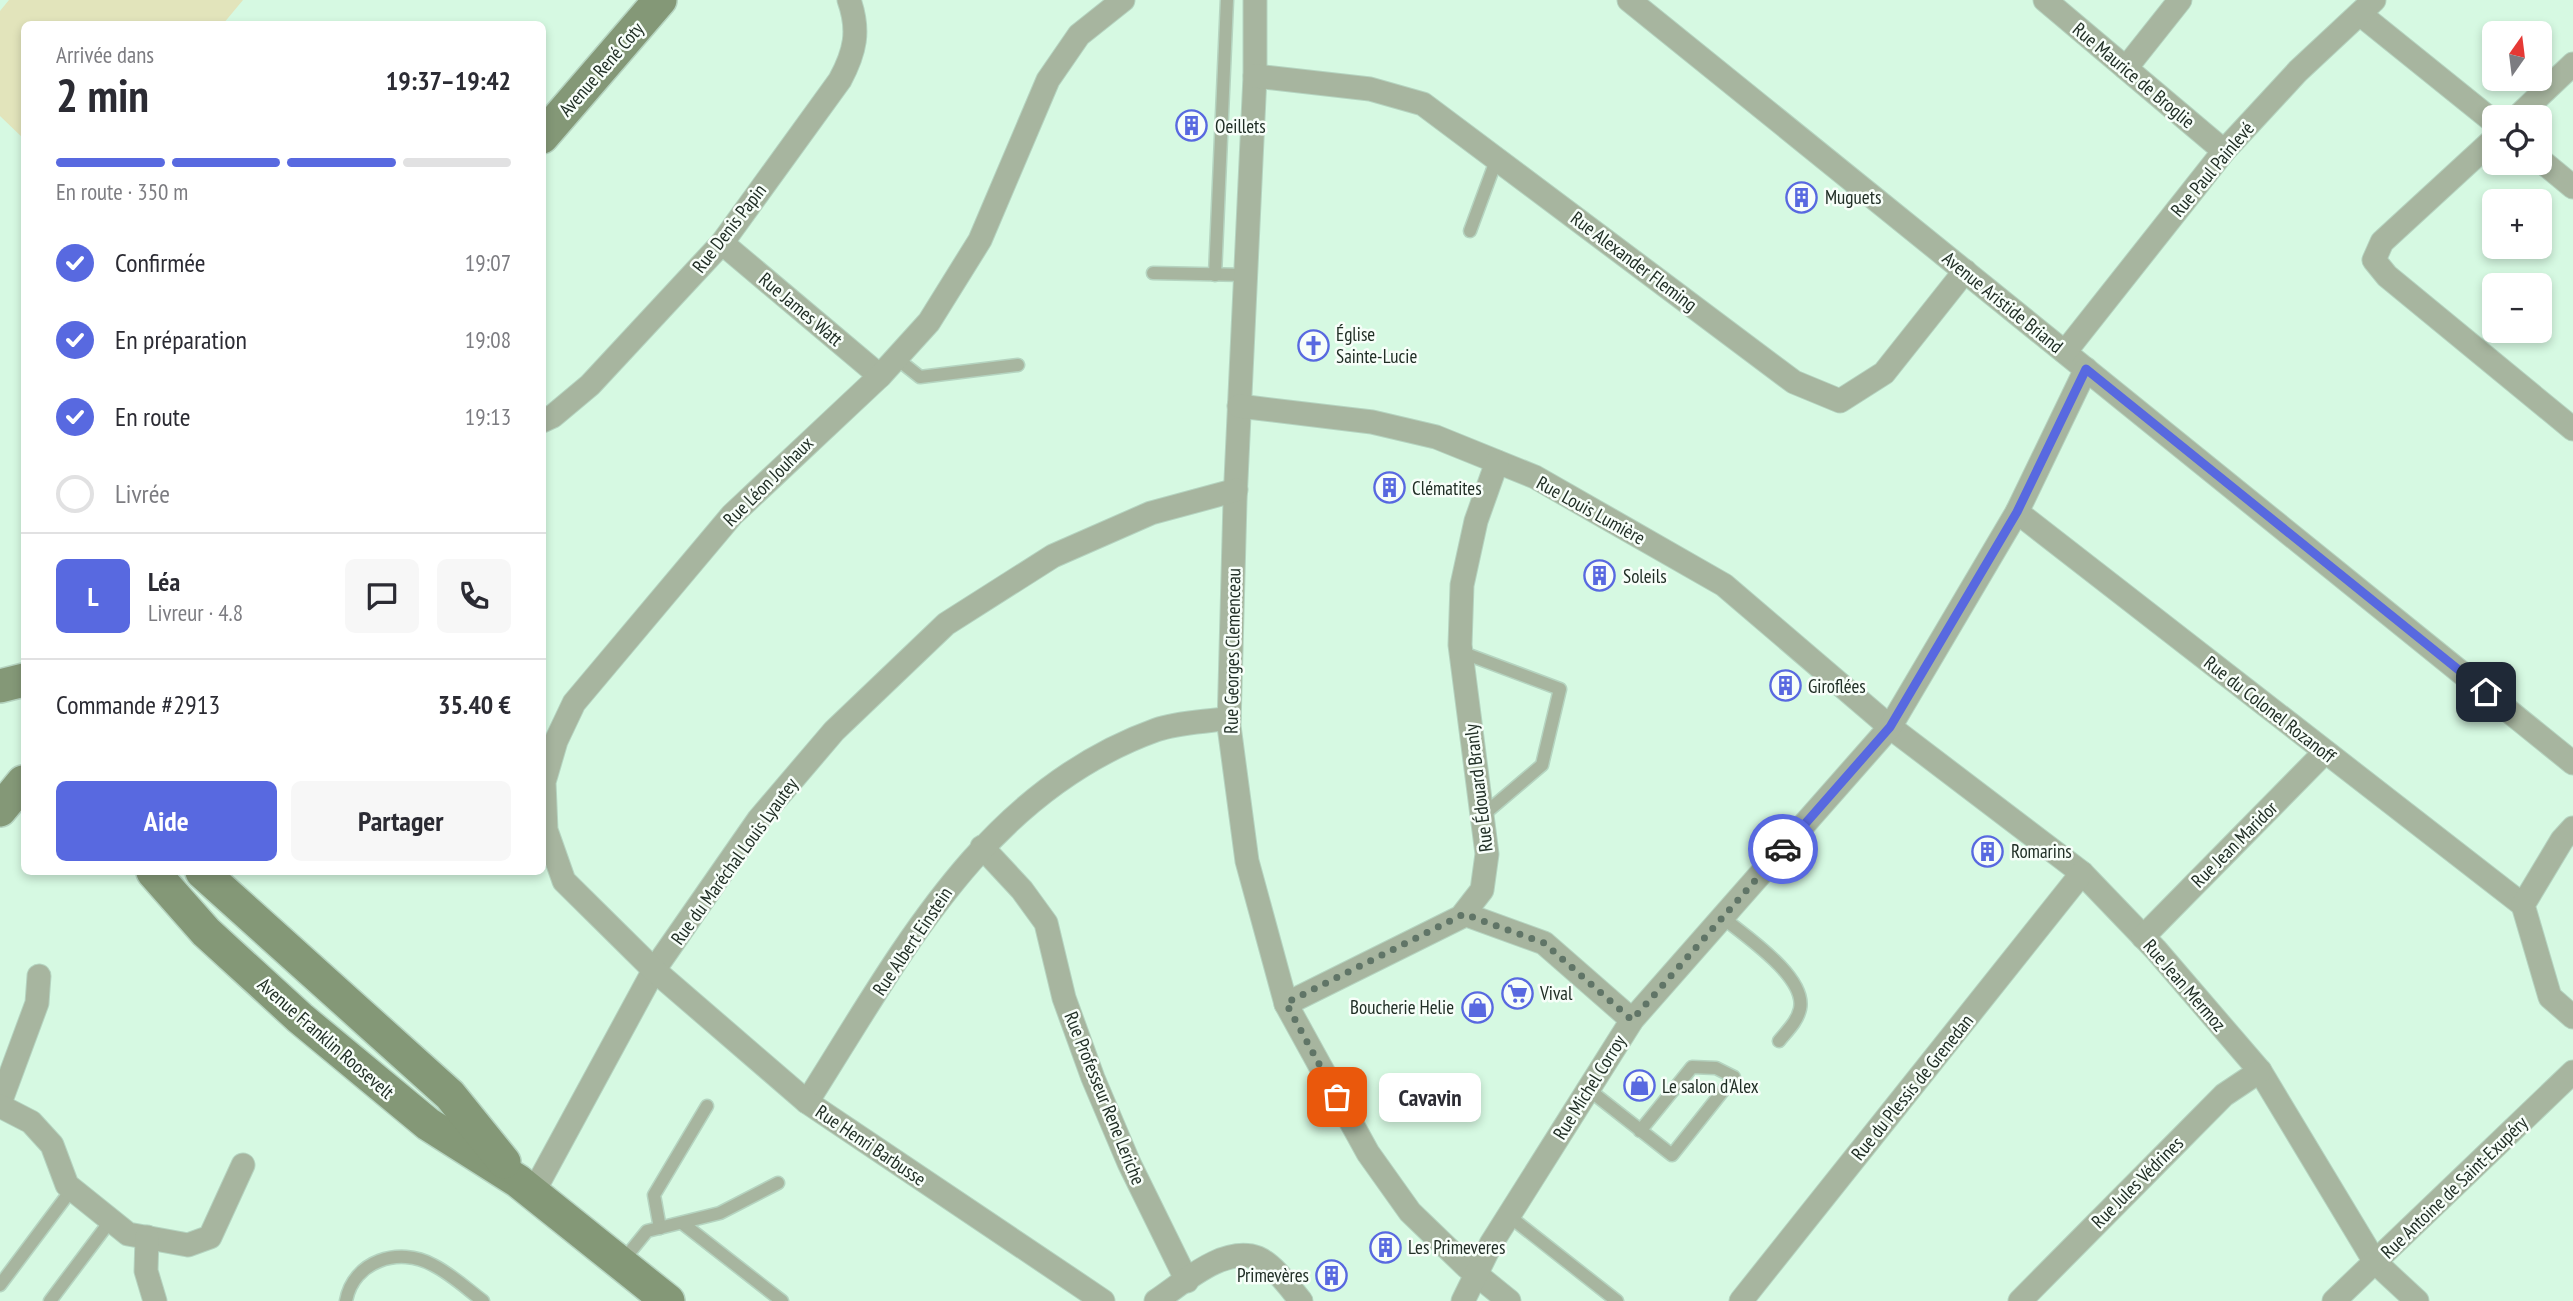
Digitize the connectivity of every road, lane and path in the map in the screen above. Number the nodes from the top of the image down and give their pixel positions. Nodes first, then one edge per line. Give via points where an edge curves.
1 (660, 0) edge
2 (849, 0) edge
3 (1123, 0) edge
4 (1227, 0) edge
5 (1255, 0) edge
6 (2045, 0) edge
7 (2180, 0) edge
8 (1644, 4) edge
9 (2367, 7) edge
10 (2573, 64) edge
11 (2126, 68) junction
12 (1255, 76) junction
13 (2530, 105) edge
14 (2482, 111) edge
15 (546, 132) edge
16 (2482, 150) edge
17 (2224, 151) junction
18 (1497, 158) junction
19 (2552, 170) edge
20 (2573, 187) edge
21 (1470, 231) dead end
22 (722, 243) junction
23 (1965, 271) junction
24 (1153, 273) dead end
25 (1215, 275) junction
26 (1246, 275) junction
27 (2065, 352) junction
28 (896, 358) junction
29 (1018, 365) dead end
30 (2086, 369) junction
31 (880, 376) junction
32 (1240, 405) junction
33 (546, 419) edge
34 (2573, 429) edge
35 (1497, 462) junction
36 (1236, 490) junction
37 (2017, 512) junction
38 (1461, 652) junction
39 (1229, 718) junction
40 (1890, 727) junction
41 (2325, 752) junction
42 (2573, 763) edge
43 (546, 775) edge
44 (16, 780) edge
45 (0, 810) edge
46 (1482, 816) junction
47 (2573, 828) edge
48 (546, 830) edge
49 (982, 847) junction
50 (2082, 873) junction
51 (156, 875) edge
52 (205, 875) edge
53 (2523, 905) junction
54 (1464, 914) junction
55 (1722, 918) junction
56 (2143, 937) junction
57 (654, 970) junction
58 (39, 975) dead end
59 (1286, 1003) junction
60 (2573, 1017) edge
61 (1632, 1020) junction
62 (1779, 1041) dead end
63 (2260, 1071) junction
64 (2573, 1072) edge
65 (1588, 1089) junction
66 (807, 1102) junction
67 (0, 1105) edge
68 (708, 1106) dead end
69 (1640, 1130) junction
70 (243, 1165) dead end
71 (778, 1183) dead end
72 (526, 1187) junction
73 (72, 1189) junction
74 (1509, 1216) junction
75 (111, 1220) junction
76 (682, 1223) junction
77 (660, 1228) junction
78 (147, 1237) junction
79 (2375, 1262) junction
80 (621, 1263) junction
81 (1476, 1273) junction
82 (1187, 1281) junction
83 (0, 1285) edge
84 (50, 1301) edge
85 (155, 1301) edge
86 (346, 1301) edge
87 (483, 1301) edge
88 (668, 1301) edge
89 (782, 1301) edge
90 (1103, 1301) edge
91 (1156, 1301) edge
92 (1301, 1301) edge
93 (1463, 1301) edge
94 (1509, 1301) edge
95 (1617, 1301) edge
96 (1741, 1301) edge
97 (2020, 1301) edge
98 (2334, 1301) edge
99 (2417, 1301) edge

1 - 15 street, Avenue René Coty
2 - 22 street, Rue Denis Papin via 856,37 852,58
3 - 28 street, Rue Léon Jouhaux via 1079,35 1048,80 980,240 929,322
4 - 25 lane
5 - 12 street, Rue Georges Clemenceau
6 - 11 street, Rue Maurice de Broglie
7 - 11 street
8 - 23 street, Avenue Aristide Briand
9 - 14 street
9 - 17 street, Rue Paul Painlevé via 2298,71
10 - 13 street
11 - 17 street, Rue Maurice de Broglie
12 - 18 street, Rue Alexander Fleming via 1370,89 1423,104
12 - 26 street, Rue Georges Clemenceau
16 - 34 street via 2382,242 2374,260 2386,276
17 - 27 street, Rue Paul Painlevé
18 - 21 lane
18 - 23 street, Rue Alexander Fleming via 1794,382 1840,401 1884,373
19 - 20 street
22 - 31 street, Rue James Watt
22 - 33 street, Rue Denis Papin via 590,385
23 - 27 street, Avenue Aristide Briand
24 - 25 lane
25 - 26 lane
26 - 32 street, Rue Georges Clemenceau
27 - 30 street, Avenue Aristide Briand
28 - 29 lane via 920,377
28 - 31 street, Rue Léon Jouhaux
30 - 37 street, Rue Michel Corroy
30 - 42 street, Avenue Aristide Briand
31 - 43 street, Rue Léon Jouhaux via 732,515 574,703
32 - 35 street, Rue Louis Lumière via 1372,422 1436,437
32 - 36 street, Rue Georges Clemenceau
35 - 38 street, Rue Édouard Branly via 1476,521 1462,585
35 - 40 street, Rue Louis Lumière via 1535,477 1724,585
36 - 39 street, Rue Georges Clemenceau
36 - 57 street, Rue du Maréchal Louis Lyautey via 1151,513 1053,556 946,624 834,731 784,790
37 - 40 street, Rue Michel Corroy
37 - 41 street, Rue du Colonel Rozanoff
38 - 46 street, Rue Édouard Branly
38 - 46 lane via 1560,689 1542,765
39 - 49 street, Rue Albert Einstein via 1158,729 1104,753 1039,795
39 - 59 street, Rue Georges Clemenceau via 1247,861
40 - 50 street, Rue Jean Mermoz
40 - 55 street, Rue Michel Corroy
41 - 53 street, Rue du Colonel Rozanoff
41 - 56 street, Rue Jean Maridor
44 - 45 street
46 - 54 street, Rue Édouard Branly via 1487,854 1482,890
47 - 53 street
48 - 57 street, Rue Léon Jouhaux via 564,881
49 - 66 street, Rue Albert Einstein via 930,909
49 - 82 street, Rue Professeur Rene Leriche via 1046,923 1065,998 1093,1078
50 - 56 street, Rue Jean Mermoz
50 - 96 street, Rue du Plessis de Grenedan
51 - 72 street, Avenue Franklin Roosevelt via 206,932 300,1018 438,1132
52 - 72 street, Avenue Franklin Roosevelt via 450,1095
53 - 60 street via 2550,997
54 - 59 street
54 - 61 street via 1544,943
55 - 61 street, Rue Michel Corroy
55 - 62 lane via 1776,962 1798,988 1800,1007
56 - 63 street, Rue Jean Mermoz
57 - 66 street, Rue Henri Barbusse
57 - 72 street, Rue du Maréchal Louis Lyautey
58 - 67 street via 37,1003
59 - 81 street, Rue Georges Clemenceau via 1368,1153 1409,1212
61 - 65 street, Rue Michel Corroy
63 - 79 street, Rue Jean Mermoz
63 - 97 street, Rue Jules Védrines via 2224,1095
64 - 79 street, Rue Antoine de Saint-Exupéry
65 - 69 lane
65 - 74 street, Rue Michel Corroy
66 - 90 street, Rue Henri Barbusse
67 - 73 street via 31,1122 52,1144
68 - 77 lane via 654,1195
69 - 69 lane via 1672,1155 1734,1077 1716,1068 1692,1067
70 - 78 street via 211,1237 188,1245
71 - 76 lane via 720,1213
72 - 80 street, Avenue Franklin Roosevelt
73 - 75 street
73 - 83 lane
74 - 81 street, Rue Michel Corroy
74 - 95 lane
75 - 78 street via 128,1234
75 - 84 lane
76 - 77 lane
76 - 89 lane
77 - 80 lane via 647,1231
78 - 85 street via 146,1271
79 - 98 street, Rue Antoine de Saint-Exupéry
79 - 99 street, Rue Jean Mermoz
80 - 88 street, Avenue Franklin Roosevelt
81 - 93 street, Rue Michel Corroy
81 - 94 street, Rue Georges Clemenceau
82 - 91 street
82 - 92 street via 1234,1255 1259,1259
86 - 87 lane via 360,1271 382,1258 409,1257 432,1264

